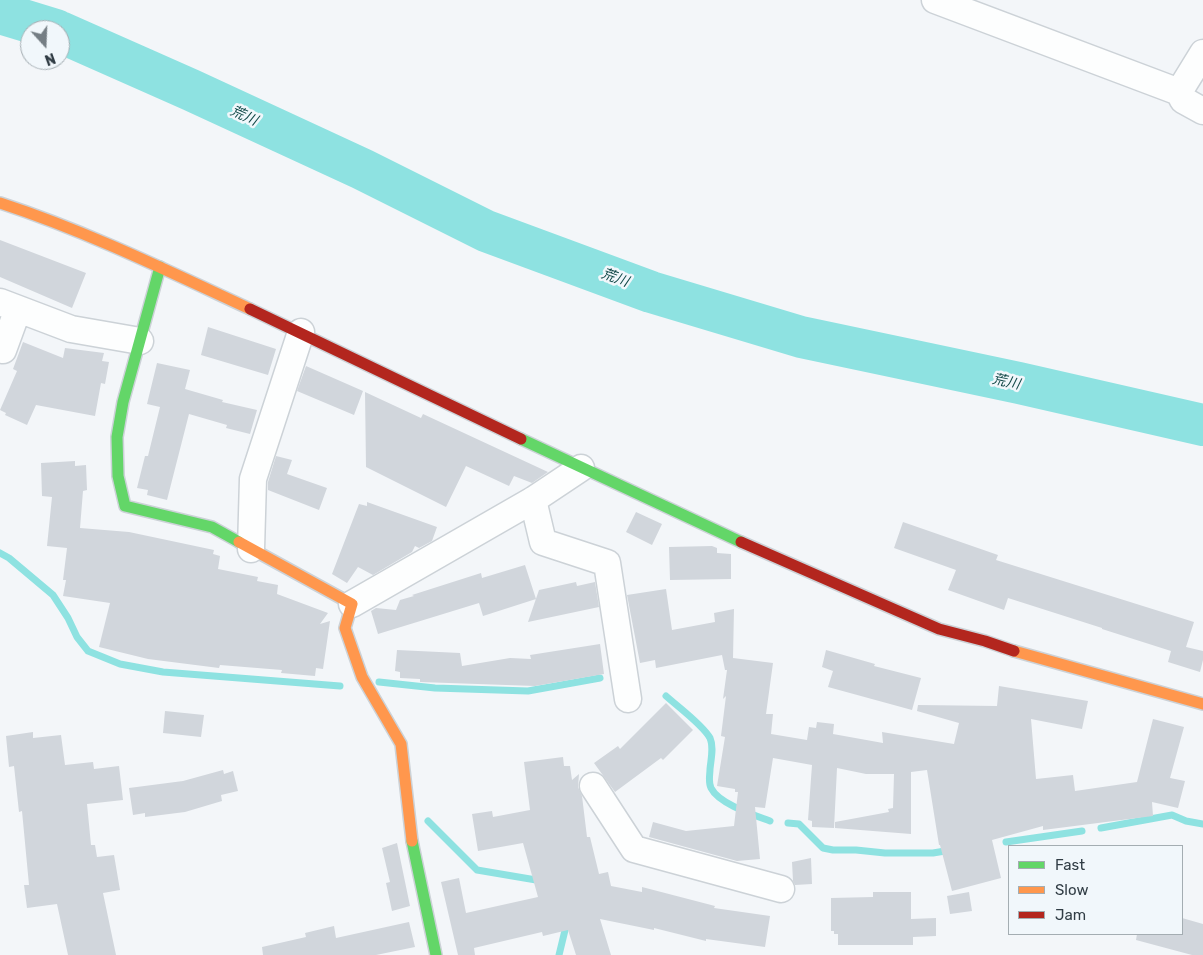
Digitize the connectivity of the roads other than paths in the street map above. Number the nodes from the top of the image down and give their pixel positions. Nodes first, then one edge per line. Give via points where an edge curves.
1 (935, 0) edge
2 (1203, 53) edge
3 (1179, 92) junction
4 (1203, 111) edge
5 (0, 203) edge
6 (160, 267) junction
7 (9, 305) edge
8 (301, 332) junction
9 (140, 341) junction
10 (3, 350) dead end
11 (581, 468) junction
12 (533, 500) junction
13 (251, 549) junction
14 (352, 604) junction
15 (628, 699) dead end
16 (1203, 704) edge
17 (593, 786) dead end
18 (781, 889) dead end
19 (436, 955) edge

1 - 3 street
2 - 3 street
3 - 4 street via 1183,100
5 - 6 street via 37,215
6 - 8 street
6 - 9 street
7 - 9 street via 71,329
7 - 10 street
8 - 11 street
8 - 13 street via 253,479
9 - 13 street via 117,437 118,476 125,506 212,527
11 - 12 street
11 - 16 street via 939,629
12 - 14 street
12 - 15 street via 543,542 607,563
13 - 14 street
14 - 19 street via 344,628 362,676 401,744 410,830
17 - 18 street via 634,849

